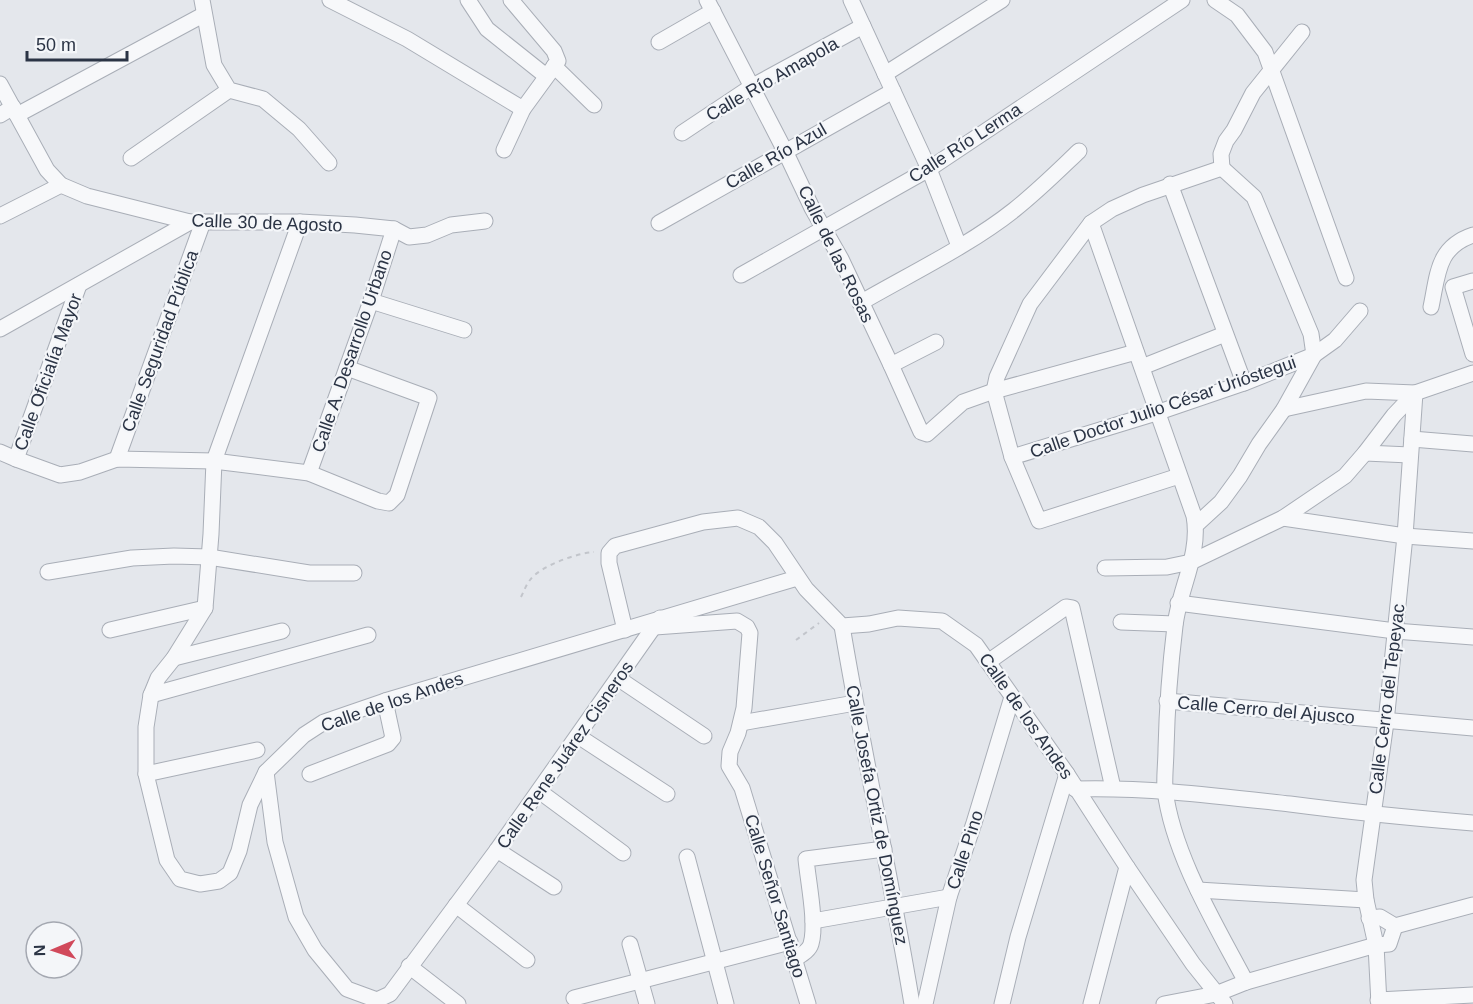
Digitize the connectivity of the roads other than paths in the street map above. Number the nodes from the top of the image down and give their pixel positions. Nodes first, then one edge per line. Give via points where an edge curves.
1 (330, 0) edge
2 (468, 0) edge
3 (511, 0) edge
4 (851, 0) edge
5 (1002, 0) edge
6 (1182, 0) edge
7 (1215, 0) edge
8 (710, 6) edge
9 (202, 8) edge
10 (863, 26) junction
11 (1302, 32) dead end
12 (659, 42) dead end
13 (553, 68) junction
14 (1272, 69) junction
15 (885, 74) junction
16 (0, 84) edge
17 (751, 87) junction
18 (229, 90) junction
19 (893, 91) junction
20 (594, 105) dead end
21 (523, 109) junction
22 (10, 112) edge
23 (682, 133) dead end
24 (504, 150) dead end
25 (785, 151) junction
26 (1079, 151) dead end
27 (131, 158) dead end
28 (329, 163) dead end
29 (1222, 168) junction
30 (929, 169) junction
31 (1170, 184) junction
32 (61, 185) junction
33 (0, 216) edge
34 (485, 221) dead end
35 (197, 222) junction
36 (300, 222) junction
37 (659, 223) dead end
38 (1090, 223) junction
39 (823, 227) junction
40 (394, 229) junction
41 (1473, 235) edge
42 (959, 246) junction
43 (741, 275) dead end
44 (1346, 278) dead end
45 (1473, 282) edge
46 (79, 285) junction
47 (371, 301) junction
48 (860, 303) junction
49 (1431, 307) dead end
50 (1360, 311) dead end
51 (0, 329) edge
52 (464, 330) dead end
53 (1225, 334) junction
54 (936, 342) dead end
55 (1473, 354) edge
56 (1314, 355) junction
57 (1139, 359) junction
58 (891, 365) junction
59 (347, 368) junction
60 (1473, 373) edge
61 (1244, 383) junction
62 (994, 391) junction
63 (1415, 393) junction
64 (1284, 409) junction
65 (1158, 412) junction
66 (1412, 439) junction
67 (1473, 444) edge
68 (0, 452) edge
69 (1365, 453) junction
70 (1410, 455) junction
71 (1012, 457) junction
72 (16, 459) junction
73 (117, 459) junction
74 (214, 461) junction
75 (309, 473) junction
76 (1179, 476) junction
77 (1283, 518) junction
78 (1196, 525) junction
79 (1405, 536) junction
80 (1473, 542) edge
81 (209, 557) junction
82 (1191, 562) junction
83 (1105, 568) dead end
84 (48, 572) dead end
85 (354, 573) dead end
86 (797, 578) junction
87 (1179, 603) junction
88 (205, 608) junction
89 (1121, 622) dead end
90 (658, 623) junction
91 (1175, 624) junction
92 (843, 626) junction
93 (110, 630) dead end
94 (625, 630) junction
95 (1395, 631) junction
96 (282, 632) dead end
97 (368, 636) dead end
98 (1473, 637) edge
99 (174, 658) junction
100 (988, 662) junction
101 (619, 679) junction
102 (151, 695) junction
103 (1012, 697) junction
104 (385, 701) junction
105 (1167, 701) junction
106 (855, 702) junction
107 (1386, 722) junction
108 (741, 723) junction
109 (1473, 728) edge
110 (578, 736) junction
111 (704, 736) dead end
112 (258, 750) dead end
113 (266, 772) junction
114 (146, 774) junction
115 (310, 774) dead end
116 (1067, 774) junction
117 (1113, 788) junction
118 (1075, 789) junction
119 (1165, 790) junction
120 (539, 791) junction
121 (667, 794) dead end
122 (1374, 814) junction
123 (1473, 823) edge
124 (884, 849) junction
125 (497, 850) junction
126 (623, 853) dead end
127 (687, 857) dead end
128 (1126, 867) junction
129 (554, 887) dead end
130 (1198, 890) junction
131 (949, 897) junction
132 (1366, 900) junction
133 (456, 905) junction
134 (1473, 905) edge
135 (896, 906) junction
136 (1369, 918) junction
137 (813, 921) junction
138 (1395, 926) junction
139 (790, 942) junction
140 (630, 944) dead end
141 (1376, 945) junction
142 (795, 959) junction
143 (527, 960) dead end
144 (715, 961) junction
145 (409, 966) junction
146 (640, 981) junction
147 (1246, 982) junction
148 (1473, 995) edge
149 (574, 998) dead end
150 (1221, 999) edge
151 (1189, 1001) edge
152 (1379, 1002) edge
153 (458, 1004) edge
154 (647, 1004) edge
155 (726, 1004) edge
156 (808, 1004) edge
157 (912, 1004) edge
158 (925, 1004) edge
159 (1002, 1004) edge
160 (1091, 1004) edge
161 (1164, 1004) edge

1 - 21 street via 407,39
2 - 13 street via 487,29
3 - 13 street via 554,51
4 - 10 street
5 - 15 street
6 - 30 street, Calle Río Lerma
7 - 14 street via 1237,15 1265,52
8 - 12 street
8 - 17 street, Calle de las Rosas
9 - 18 street via 214,65
9 - 22 street
10 - 15 street
10 - 17 street, Calle Río Amapola
11 - 14 street
13 - 20 street
13 - 21 street
14 - 29 street via 1253,93 1226,141 1221,154
14 - 44 street
15 - 19 street
16 - 22 street, Calle 30 de Agosto
17 - 23 street, Calle Río Amapola
17 - 25 street, Calle de las Rosas
18 - 27 street
18 - 28 street via 263,99 299,129
19 - 25 street, Calle Río Azul
19 - 30 street
21 - 24 street
22 - 32 street, Calle 30 de Agosto
25 - 37 street, Calle Río Azul
25 - 39 street, Calle de las Rosas
26 - 42 street via 1013,211
29 - 31 street
29 - 56 street via 1254,196 1311,334
30 - 39 street, Calle Río Lerma
30 - 42 street
31 - 38 street
31 - 53 street
32 - 33 street
32 - 35 street, Calle 30 de Agosto via 87,196
34 - 40 street, Calle 30 de Agosto via 451,225 427,235 409,237
35 - 36 street, Calle 30 de Agosto
35 - 46 street
35 - 73 street, Calle Seguridad Pública
36 - 40 street, Calle 30 de Agosto
36 - 74 street, Calle de los Andes
38 - 57 street
38 - 62 street via 1030,304
39 - 43 street, Calle Río Lerma
39 - 48 street, Calle de las Rosas
40 - 47 street, Calle A. Desarrollo Urbano
41 - 49 street via 1448,249 1438,270
42 - 48 street
45 - 55 street via 1453,287
46 - 51 street
46 - 72 street, Calle Oficialía Mayor
47 - 52 street
47 - 59 street, Calle A. Desarrollo Urbano
48 - 58 street, Calle de las Rosas
50 - 56 street via 1335,340
53 - 57 street
53 - 61 street
54 - 58 street
56 - 61 street, Calle Doctor Julio César Urióstegui
56 - 64 street
57 - 62 street
57 - 65 street
58 - 62 street, Calle de las Rosas via 921,432 927,434 963,402
59 - 75 street, Calle A. Desarrollo Urbano
59 - 75 street via 429,398 397,495 389,503 378,501
60 - 63 street
61 - 65 street, Calle Doctor Julio César Urióstegui
62 - 71 street
63 - 64 street via 1366,391
63 - 66 street, Calle Cerro del Tepeyac
63 - 69 street
64 - 78 street via 1221,502
65 - 71 street, Calle Doctor Julio César Urióstegui
65 - 76 street
66 - 67 street
66 - 70 street, Calle Cerro del Tepeyac
68 - 72 street
69 - 70 street
69 - 77 street via 1345,476
70 - 79 street, Calle Cerro del Tepeyac
71 - 76 street via 1039,521
72 - 73 street via 60,475
73 - 74 street
74 - 75 street
74 - 81 street, Calle de los Andes
76 - 78 street
77 - 79 street
77 - 82 street
78 - 82 street via 1197,542
79 - 80 street
79 - 95 street, Calle Cerro del Tepeyac
81 - 84 street via 132,558
81 - 85 street via 309,573
81 - 88 street, Calle de los Andes
82 - 83 street via 1167,567
82 - 87 street
86 - 90 street
86 - 92 street
86 - 94 street via 775,543 759,527 738,518 703,522 615,546 609,563
87 - 91 street
87 - 95 street
88 - 93 street
88 - 99 street, Calle de los Andes
89 - 91 street
90 - 94 street, Calle de los Andes
90 - 101 street, Calle Rene Juárez Cisneros
90 - 108 street, Calle Señor Santiago via 737,621 747,627 750,633
91 - 105 street
92 - 100 street, Calle de los Andes via 898,618 942,621 976,645
92 - 106 street, Calle Josefa Ortiz de Domínguez
94 - 104 street, Calle de los Andes
95 - 98 street
95 - 107 street, Calle Cerro del Tepeyac
96 - 99 street
97 - 102 street
99 - 102 street, Calle de los Andes via 158,678
100 - 103 street, Calle de los Andes
100 - 117 street via 1066,607 1072,608
101 - 110 street, Calle Rene Juárez Cisneros
101 - 111 street
102 - 114 street, Calle de los Andes
103 - 116 street, Calle de los Andes
103 - 131 street, Calle Pino
104 - 113 street, Calle de los Andes via 324,722 304,735
104 - 115 street via 393,738 388,744
105 - 107 street, Calle Cerro del Ajusco
105 - 119 street
106 - 108 street
106 - 124 street, Calle Josefa Ortiz de Domínguez
107 - 109 street, Calle Cerro del Ajusco
107 - 122 street, Calle Cerro del Tepeyac
108 - 139 street, Calle Señor Santiago via 729,766 742,788
110 - 120 street, Calle Rene Juárez Cisneros
110 - 121 street
112 - 114 street
113 - 114 street, Calle de los Andes via 250,805 230,873 219,881 200,884 180,879 167,860
113 - 145 street, Calle Rene Juárez Cisneros via 275,842 296,917 315,950 347,989 377,1000 390,994
116 - 118 street, Calle de los Andes
116 - 159 street via 1018,936
117 - 118 street
117 - 119 street
118 - 128 street, Calle de los Andes
119 - 122 street
119 - 130 street via 1178,841
120 - 125 street, Calle Rene Juárez Cisneros
120 - 126 street
122 - 123 street
122 - 132 street, Calle Cerro del Tepeyac via 1364,880
124 - 135 street, Calle Josefa Ortiz de Domínguez
124 - 137 street via 806,859
125 - 129 street
125 - 133 street, Calle Rene Juárez Cisneros
127 - 144 street
128 - 150 street, Calle de los Andes
128 - 160 street
130 - 132 street
130 - 147 street
131 - 135 street
131 - 158 street, Calle Pino
132 - 136 street, Calle Cerro del Tepeyac
133 - 143 street
133 - 145 street, Calle Rene Juárez Cisneros
134 - 138 street
135 - 137 street
135 - 157 street, Calle Josefa Ortiz de Domínguez
136 - 138 street via 1380,917
136 - 141 street, Calle Cerro del Tepeyac
137 - 142 street via 811,944
138 - 141 street via 1389,944
139 - 142 street, Calle Señor Santiago
139 - 144 street
140 - 146 street
141 - 147 street
141 - 152 street, Calle Cerro del Tepeyac
142 - 156 street, Calle Señor Santiago
144 - 146 street
144 - 155 street
145 - 153 street
146 - 149 street
146 - 154 street
147 - 150 street
148 - 152 street
150 - 151 street
151 - 161 street

